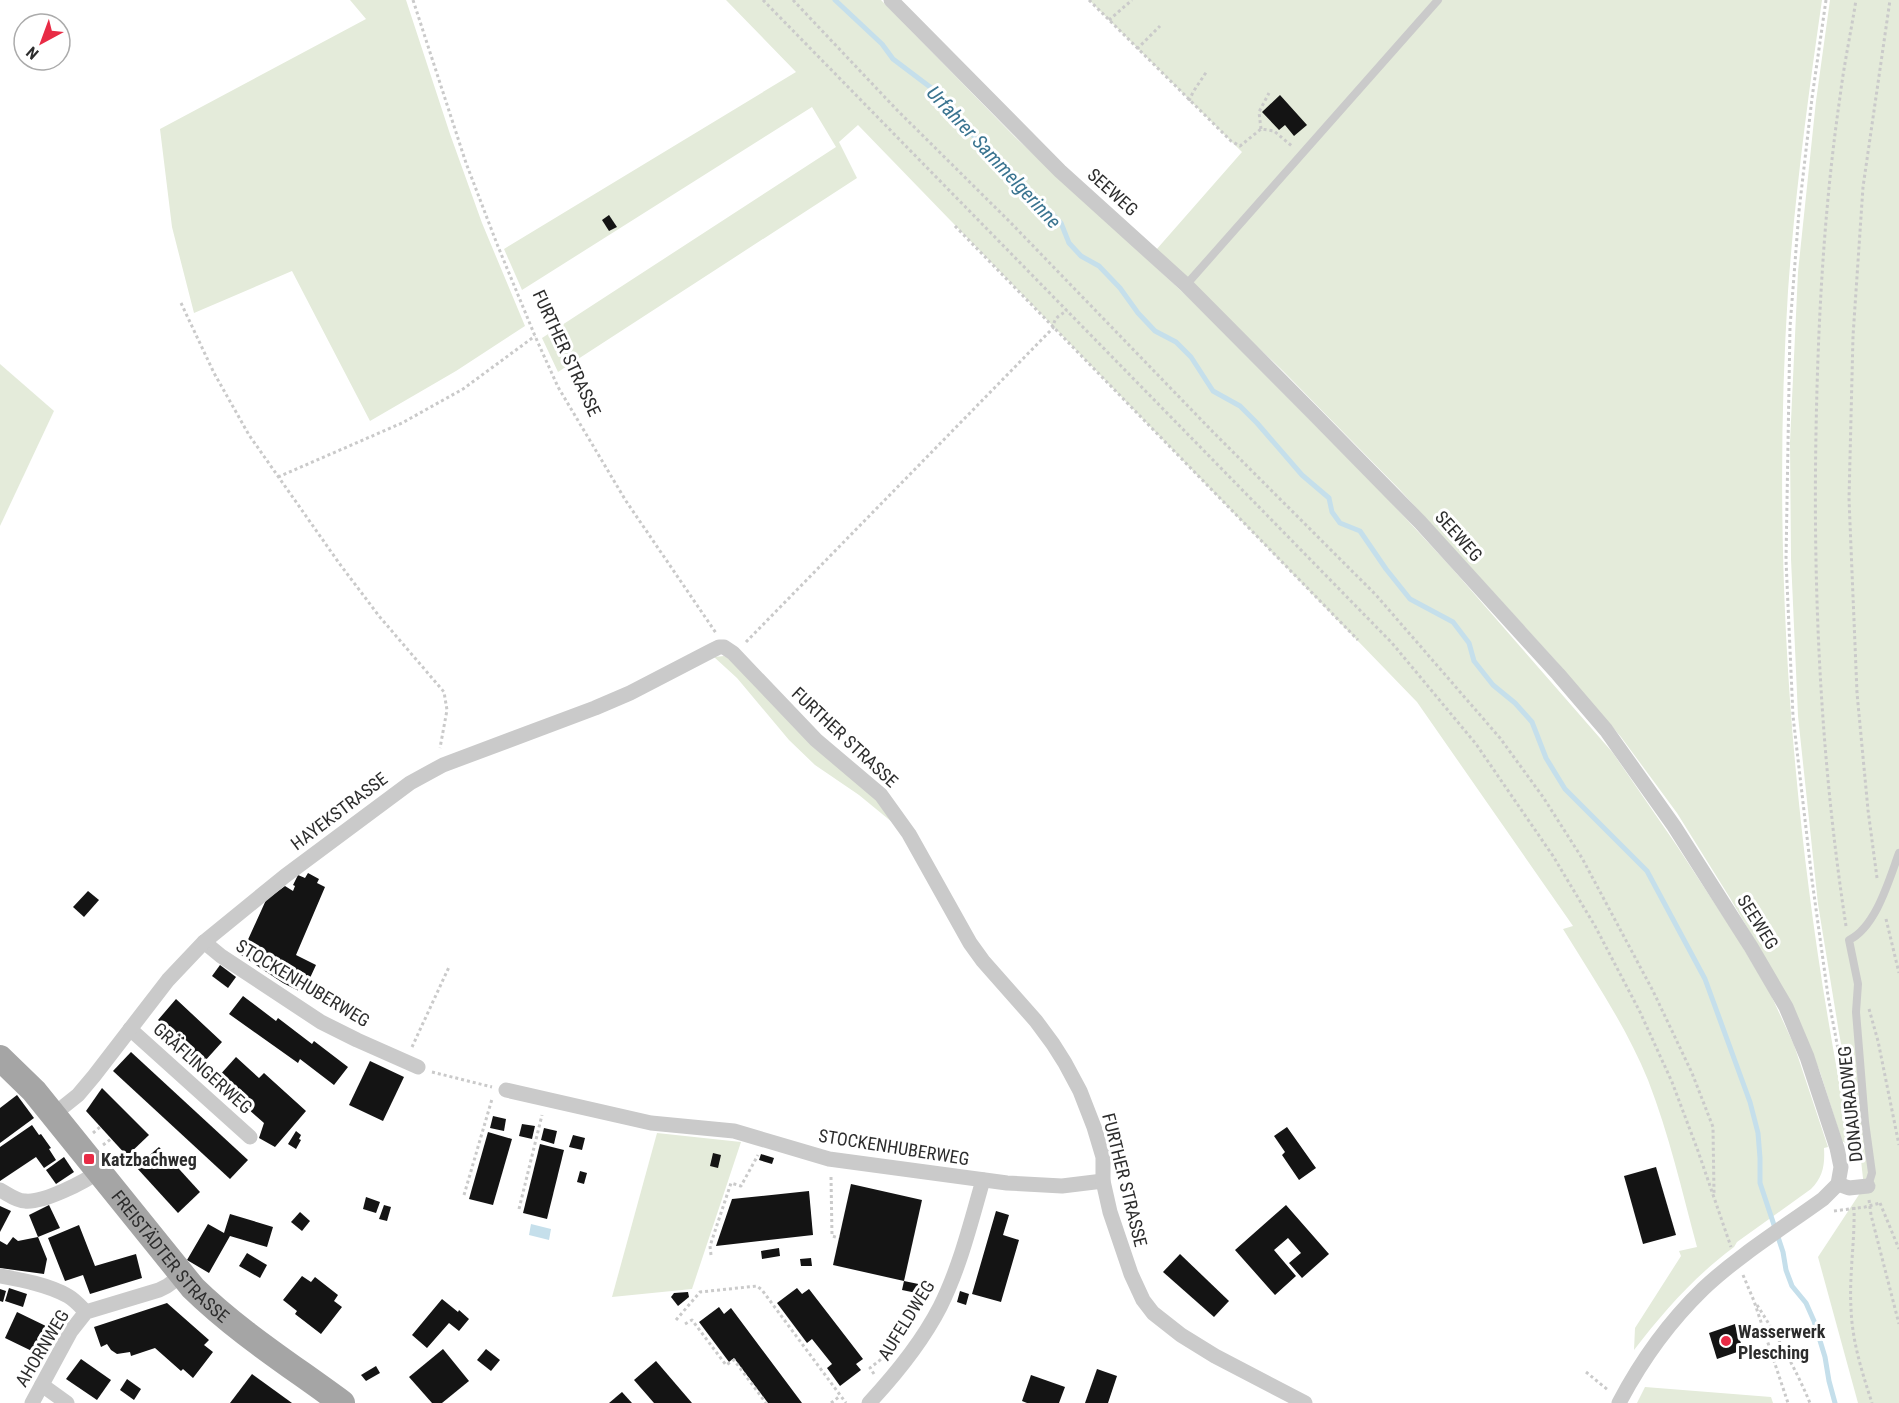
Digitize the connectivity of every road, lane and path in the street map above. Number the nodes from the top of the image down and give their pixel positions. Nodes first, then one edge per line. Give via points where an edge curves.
1 (413, 0) edge
2 (763, 0) edge
3 (793, 0) edge
4 (891, 0) edge
5 (1089, 0) edge
6 (1131, 0) edge
7 (1438, 0) edge
8 (1826, 0) edge
9 (1856, 0) edge
10 (1890, 0) edge
11 (1109, 20) junction
12 (1160, 26) dead end
13 (1137, 49) junction
14 (1207, 71) dead end
15 (1269, 93) dead end
16 (1190, 100) junction
17 (1261, 129) junction
18 (1302, 155) junction
19 (955, 226) dead end
20 (1186, 285) junction
21 (181, 303) dead end
22 (1067, 311) junction
23 (1053, 328) junction
24 (535, 336) junction
25 (278, 477) junction
26 (1358, 640) dead end
27 (728, 650) junction
28 (442, 765) junction
29 (1899, 853) edge
30 (1881, 899) junction
31 (1849, 940) junction
32 (204, 942) junction
33 (449, 967) dead end
34 (1899, 973) edge
35 (1858, 984) junction
36 (130, 1029) junction
37 (0, 1058) edge
38 (411, 1065) junction
39 (501, 1089) junction
40 (545, 1099) junction
41 (53, 1114) junction
42 (1852, 1126) dead end
43 (250, 1137) dead end
44 (766, 1140) junction
45 (1899, 1145) edge
46 (99, 1171) junction
47 (840, 1178) dead end
48 (983, 1180) junction
49 (1103, 1181) junction
50 (1838, 1184) junction
51 (1861, 1187) junction
52 (0, 1190) edge
53 (464, 1195) dead end
54 (1714, 1198) junction
55 (1880, 1203) junction
56 (1822, 1206) junction
57 (1870, 1206) junction
58 (1854, 1208) junction
59 (519, 1209) dead end
60 (839, 1238) dead end
61 (1899, 1249) edge
62 (711, 1255) dead end
63 (1739, 1259) junction
64 (182, 1275) junction
65 (0, 1276) edge
66 (1754, 1301) junction
67 (86, 1312) junction
68 (676, 1320) dead end
69 (685, 1324) dead end
70 (1899, 1324) edge
71 (1586, 1372) dead end
72 (42, 1385) junction
73 (840, 1396) junction
74 (339, 1402) edge
75 (1620, 1402) edge
76 (32, 1403) edge
77 (68, 1403) edge
78 (766, 1403) edge
79 (831, 1403) edge
80 (846, 1403) edge
81 (869, 1403) edge
82 (1305, 1403) edge
83 (1788, 1403) edge
84 (1810, 1403) edge
85 (1872, 1403) edge

1 - 24 path, FURTHER STRASSE via 466,163
2 - 22 path
3 - 54 path via 1376,595 1500,738 1582,858 1692,1073 1713,1127
4 - 20 street, SEEWEG via 1060,171
5 - 11 path
6 - 11 path
7 - 18 lane
8 - 42 path via 1804,166 1790,327 1786,560 1794,716 1812,880
9 - 31 path via 1827,211 1817,362 1816,467 1816,569 1823,704 1834,838
10 - 30 path via 1863,187 1853,336 1849,499 1857,693
11 - 13 path
12 - 13 path
13 - 16 path
14 - 16 path
15 - 17 path via 1259,112
16 - 17 path via 1240,146
17 - 18 path via 1274,131
18 - 20 lane
19 - 23 path
20 - 50 street, SEEWEG via 1420,522 1566,683 1624,754 1713,886 1786,1007 1837,1148 1841,1173
21 - 25 path via 214,373
22 - 23 path via 1054,320
22 - 54 path via 1392,643 1476,744 1553,856 1595,926 1672,1082
23 - 26 path
23 - 27 path
24 - 25 path via 463,389 402,423
24 - 27 path, FURTHER STRASSE via 587,438
25 - 28 path via 379,616 444,692 447,710 440,750
27 - 28 street, HAYEKSTRASSE via 718,647 595,708
27 - 49 street, FURTHER STRASSE via 894,812 970,943 1036,1021 1065,1063 1094,1126
28 - 32 street, HAYEKSTRASSE via 410,783 336,837
29 - 30 lane
30 - 31 lane via 1866,924
30 - 34 path
31 - 35 lane, DONAURADWEG
32 - 36 street, HAYEKSTRASSE
32 - 38 street, STOCKENHUBERWEG via 321,1022
33 - 38 path
35 - 45 path via 1873,1023
35 - 51 lane, DONAURADWEG via 1856,1012 1872,1173
36 - 41 street, HAYEKSTRASSE via 78,1095
36 - 43 street, GRÄFLINGERWEG
37 - 41 main road, FREISTÄDTER STRASSE
38 - 39 path
39 - 40 street, STOCKENHUBERWEG
39 - 53 path
40 - 44 street, STOCKENHUBERWEG via 651,1123 734,1131
40 - 59 path
41 - 46 main road, FREISTÄDTER STRASSE
44 - 48 street, STOCKENHUBERWEG via 829,1159
44 - 62 path via 741,1186 731,1183 710,1246
46 - 52 street via 85,1181 37,1200 25,1201
46 - 64 main road, FREISTÄDTER STRASSE
47 - 60 path via 830,1177 832,1236
48 - 49 street, STOCKENHUBERWEG via 1062,1186
48 - 81 street, AUFELDWEG via 939,1308 900,1368
49 - 82 street, FURTHER STRASSE via 1131,1275 1153,1313 1215,1356
50 - 51 street
50 - 56 street
51 - 55 path, DONAURADWEG
51 - 57 path
51 - 58 path
54 - 63 path
55 - 57 path
55 - 61 path, DONAURADWEG
56 - 58 path
56 - 63 street
57 - 58 path
57 - 70 path
58 - 85 path via 1851,1310 1857,1352
63 - 66 path
63 - 75 street via 1703,1289 1671,1324
64 - 67 street, AHORNWEG via 159,1290
64 - 74 main road, FREISTÄDTER STRASSE via 211,1306
65 - 67 street, AHORNWEG via 58,1292
66 - 83 path
66 - 84 path
67 - 72 street, AHORNWEG via 71,1331
68 - 73 path via 700,1292 757,1286
69 - 78 path via 692,1320 726,1365 734,1360
71 - 75 path
72 - 76 street, AHORNWEG
72 - 77 street
73 - 79 path
73 - 80 path

